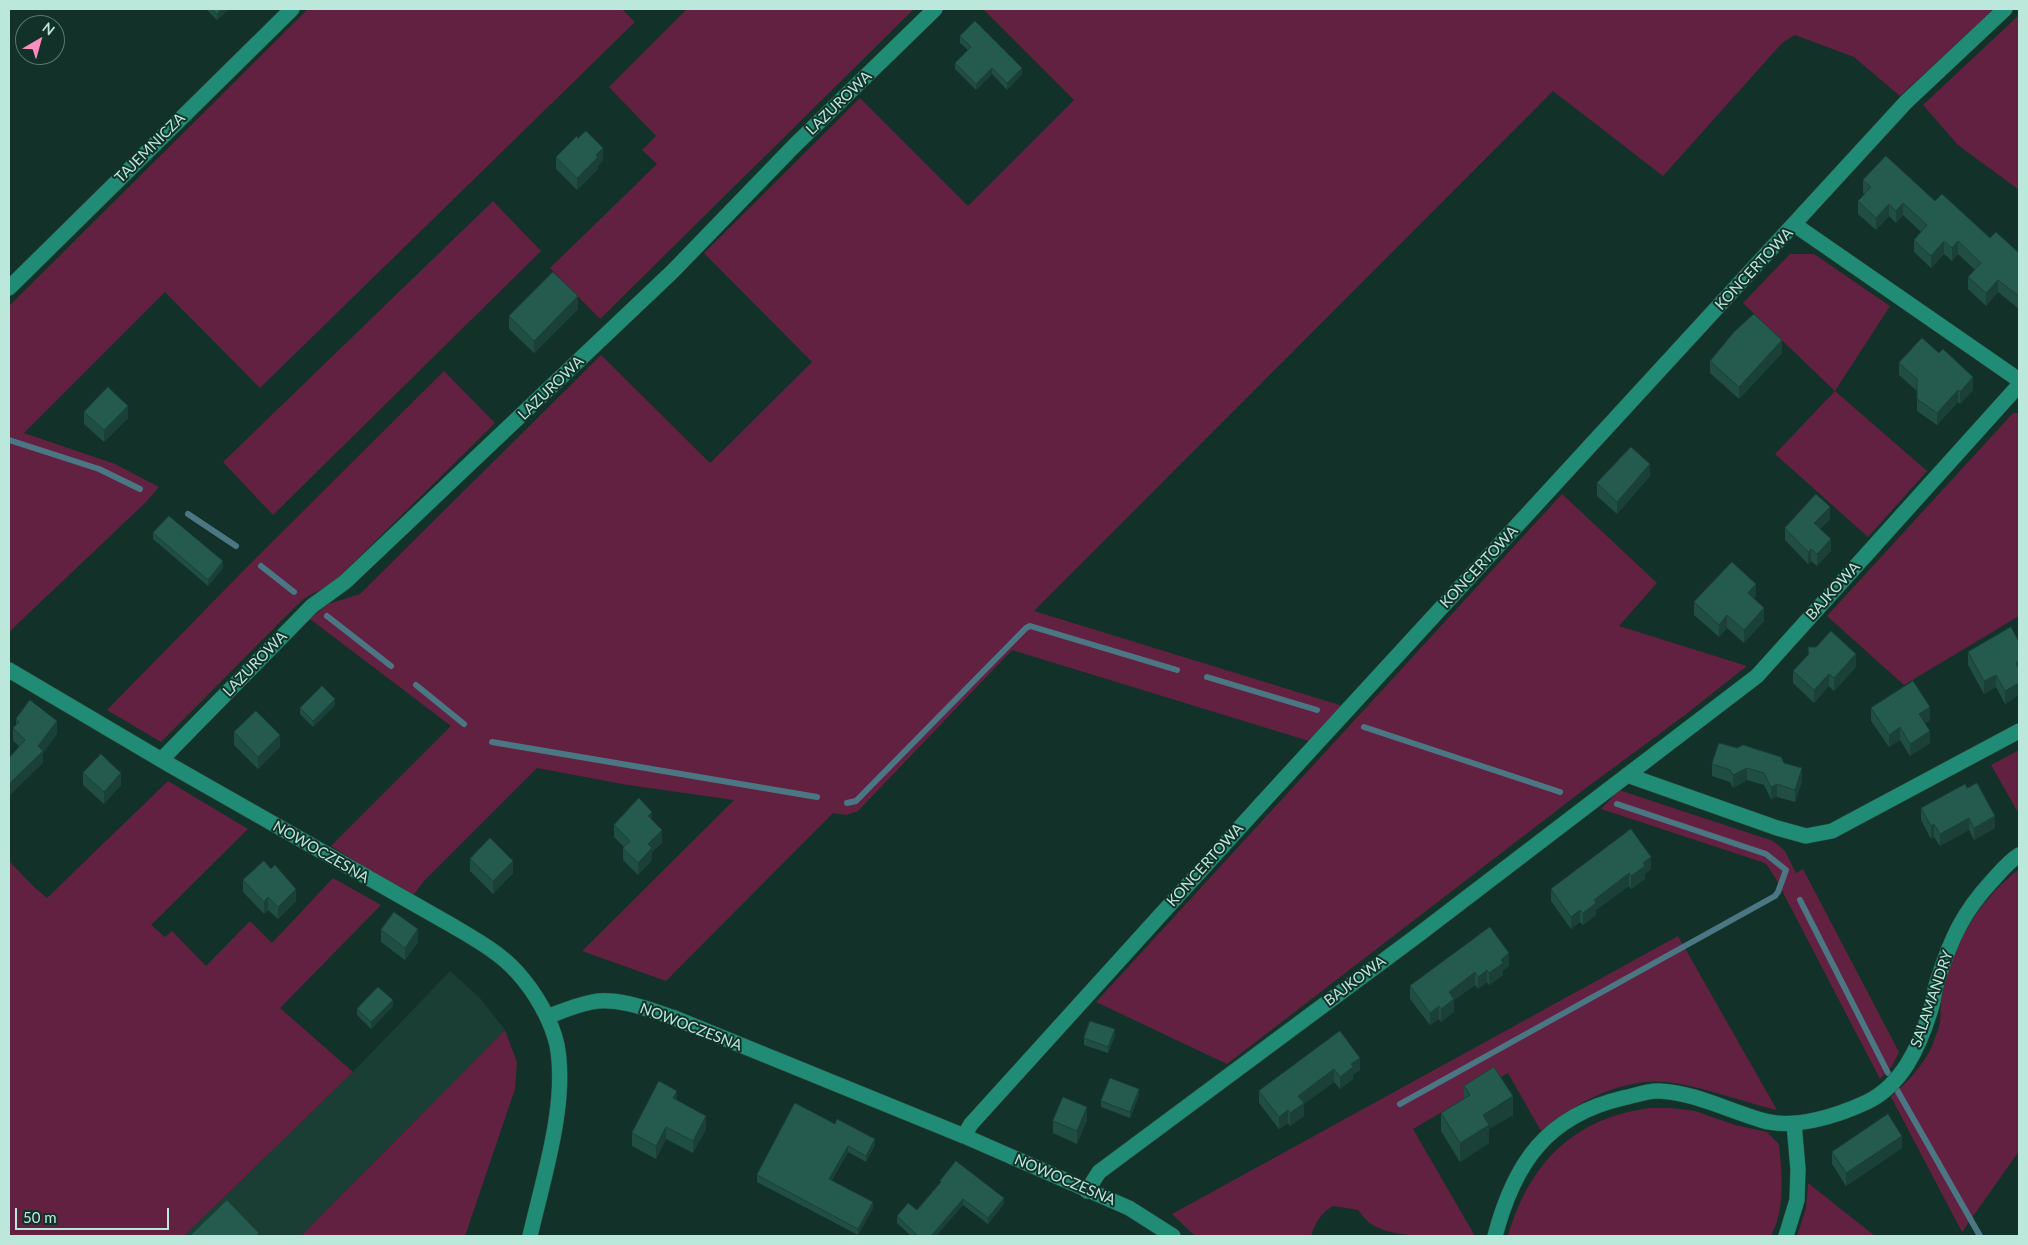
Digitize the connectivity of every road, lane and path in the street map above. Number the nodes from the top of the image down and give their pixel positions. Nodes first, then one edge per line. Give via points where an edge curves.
1 (292, 9) edge
2 (935, 9) edge
3 (2005, 9) edge
4 (1795, 225) junction
5 (9, 288) edge
6 (2019, 380) edge
7 (2019, 385) edge
8 (9, 670) edge
9 (2019, 731) edge
10 (161, 760) junction
11 (1627, 775) junction
12 (2019, 855) edge
13 (547, 1017) junction
14 (1794, 1124) junction
15 (964, 1136) junction
16 (1087, 1191) junction
17 (530, 1236) edge
18 (1173, 1236) edge
19 (1495, 1236) edge
20 (1786, 1236) edge

1 - 5 street, TAJEMNICZA
2 - 10 street, LAZUROWA via 794,146 673,271 381,549 345,582 312,606
3 - 4 street, KONCERTOWA via 1906,102
4 - 6 street
4 - 15 street, KONCERTOWA via 1214,855 971,1124
7 - 11 street, BAJKOWA via 1757,676
8 - 10 street, NOWOCZESNA
9 - 11 street via 1832,831 1806,836
10 - 13 street, NOWOCZESNA via 484,944 517,971
11 - 16 street, BAJKOWA via 1099,1172
12 - 14 street, SALAMANDRY via 1974,900 1959,924 1918,1046 1902,1072 1880,1095 1866,1102
13 - 15 street, NOWOCZESNA via 594,1002 640,1006
13 - 17 street via 556,1045 558,1110
14 - 19 street, SALAMANDRY via 1762,1121 1684,1094 1658,1090 1610,1101 1568,1120 1547,1134 1534,1148 1515,1179
14 - 20 street via 1797,1200
15 - 16 street, NOWOCZESNA
16 - 18 street, NOWOCZESNA via 1129,1208

